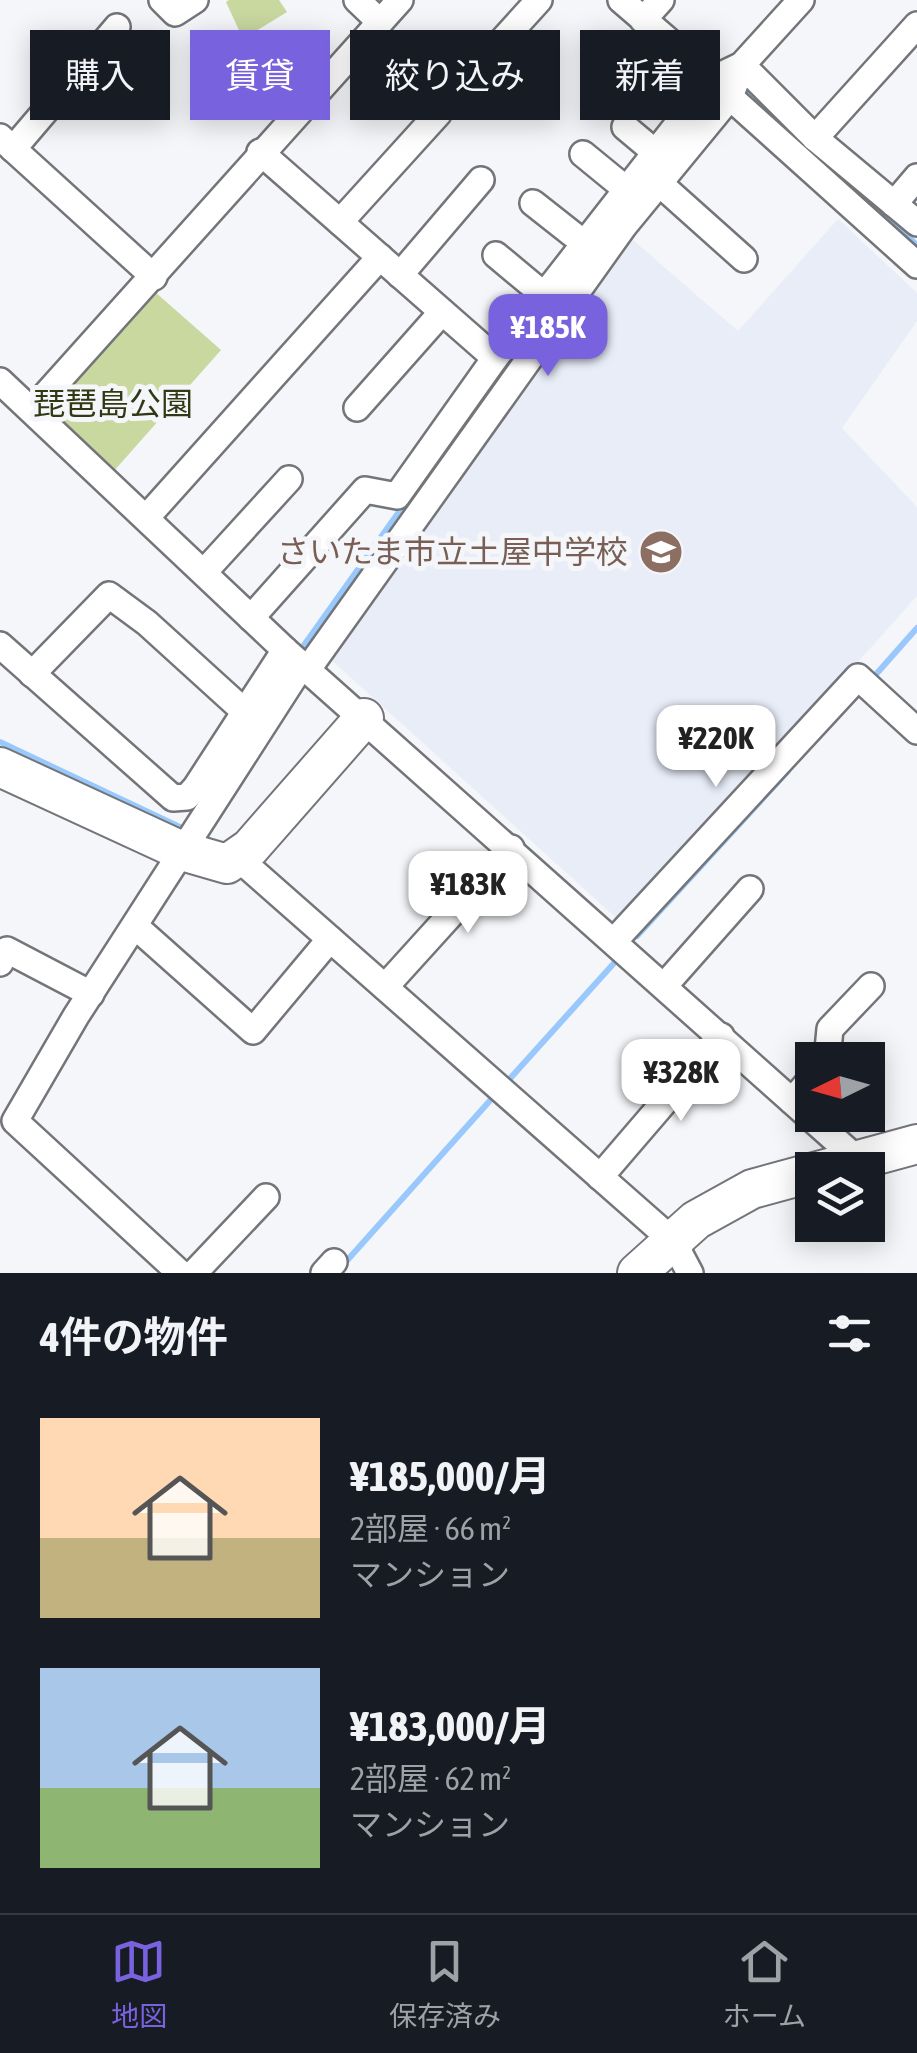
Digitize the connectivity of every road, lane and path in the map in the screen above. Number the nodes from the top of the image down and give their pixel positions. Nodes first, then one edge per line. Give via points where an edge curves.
1 (162, 0) edge
2 (195, 0) edge
3 (357, 0) edge
4 (400, 0) edge
5 (539, 0) edge
6 (622, 0) edge
7 (661, 0) edge
8 (801, 0) edge
9 (643, 20) junction
10 (380, 22) junction
11 (917, 25) edge
12 (117, 28) dead end
13 (512, 30) edge
14 (742, 65) junction
15 (722, 88) junction
16 (433, 120) edge
17 (625, 127) dead end
18 (815, 138) junction
19 (7, 143) edge
20 (260, 152) junction
21 (656, 153) junction
22 (583, 154) dead end
23 (917, 176) edge
24 (481, 180) dead end
25 (659, 183) junction
26 (627, 190) junction
27 (533, 203) dead end
28 (894, 204) junction
29 (340, 222) junction
30 (917, 223) edge
31 (584, 244) junction
32 (496, 255) dead end
33 (380, 257) junction
34 (744, 258) dead end
35 (917, 265) edge
36 (400, 275) junction
37 (154, 277) junction
38 (544, 295) junction
39 (442, 312) junction
40 (495, 358) junction
41 (11, 398) edge
42 (357, 408) dead end
43 (290, 479) dead end
44 (146, 518) junction
45 (205, 570) junction
46 (251, 618) junction
47 (0, 645) edge
48 (296, 660) junction
49 (32, 674) junction
50 (245, 712) junction
51 (364, 718) junction
52 (917, 731) edge
53 (0, 767) edge
54 (511, 848) junction
55 (182, 851) junction
56 (238, 857) junction
57 (750, 889) dead end
58 (135, 926) junction
59 (330, 939) junction
60 (615, 940) junction
61 (0, 964) edge
62 (665, 985) junction
63 (871, 986) dead end
64 (385, 987) junction
65 (91, 994) junction
66 (721, 1036) junction
67 (829, 1042) edge
68 (795, 1097) edge
69 (792, 1100) junction
70 (8, 1117) edge
71 (0, 1143) edge
72 (917, 1144) edge
73 (848, 1152) edge
74 (884, 1152) edge
75 (600, 1177) junction
76 (795, 1177) edge
77 (266, 1198) dead end
78 (682, 1257) edge
79 (180, 1273) edge
80 (194, 1273) edge
81 (636, 1273) edge

1 - 2 street via 176,13
3 - 10 street
4 - 10 street
5 - 13 street
6 - 9 street
7 - 9 street
8 - 14 street
9 - 15 street
10 - 20 street
11 - 18 street
12 - 19 street
14 - 15 street
14 - 18 street
15 - 21 street
15 - 25 street
15 - 35 street
16 - 29 street
17 - 21 street
18 - 28 street
19 - 37 street
20 - 29 street
20 - 37 street
21 - 26 street
22 - 26 street
23 - 28 street
24 - 36 street
25 - 34 street
25 - 48 street
26 - 31 street
27 - 31 street
28 - 30 street
29 - 33 street
31 - 38 street
32 - 38 street
33 - 36 street
33 - 44 street
36 - 39 street
37 - 41 street
38 - 40 street
39 - 40 street
39 - 42 street
40 - 46 street via 397,496 366,490
41 - 44 street
43 - 45 street
44 - 45 street
45 - 46 street
46 - 48 street
47 - 49 street
48 - 50 street
48 - 51 street
48 - 55 street
49 - 50 street via 109,595
49 - 50 street via 173,798 196,788
51 - 54 street
51 - 56 street
52 - 60 street via 868,686
53 - 55 street
54 - 60 street
54 - 64 street
55 - 56 street via 227,864
55 - 58 street
56 - 59 street
57 - 62 street
58 - 59 street via 252,1030
58 - 65 street
59 - 64 street
60 - 62 street
61 - 65 street via 7,950
62 - 66 street
63 - 67 street via 830,1029
64 - 75 street
65 - 70 street
66 - 69 street
66 - 75 street
68 - 69 street
69 - 73 street
70 - 71 street
70 - 79 street
72 - 74 street
75 - 78 street
76 - 78 street via 752,1189 696,1220
77 - 80 street
78 - 81 street

